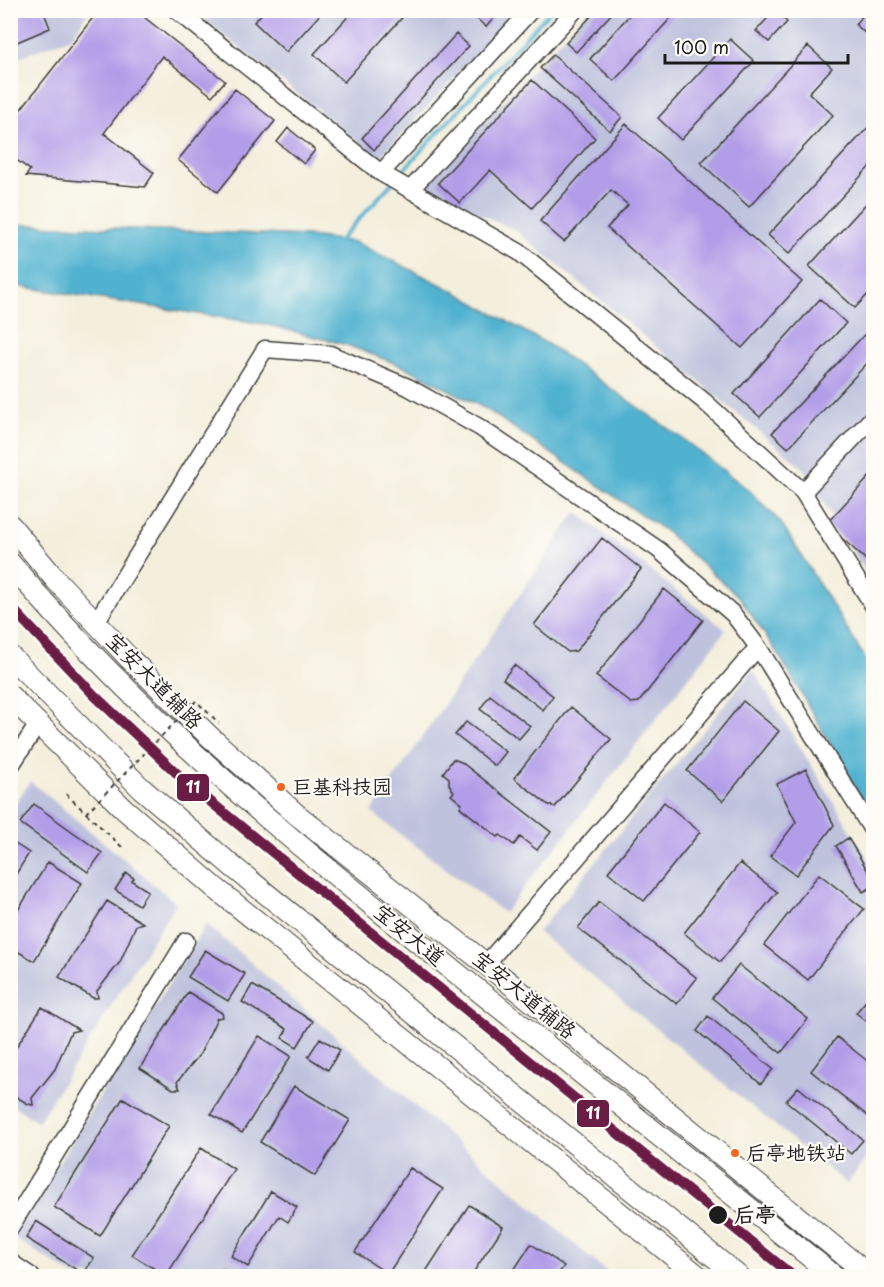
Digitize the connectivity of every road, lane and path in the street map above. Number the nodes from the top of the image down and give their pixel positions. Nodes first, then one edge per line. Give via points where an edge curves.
1 (177, 10) edge
2 (531, 10) edge
3 (575, 10) edge
4 (384, 174) junction
5 (406, 188) junction
6 (873, 416) edge
7 (803, 492) junction
8 (10, 525) edge
9 (10, 563) edge
10 (873, 607) edge
11 (96, 622) junction
12 (758, 647) junction
13 (10, 656) edge
14 (10, 696) edge
15 (188, 716) junction
16 (219, 723) dead end
17 (38, 724) junction
18 (10, 767) edge
19 (66, 794) dead end
20 (86, 813) junction
21 (189, 828) junction
22 (281, 832) junction
23 (873, 833) edge
24 (122, 847) dead end
25 (186, 941) dead end
26 (281, 941) junction
27 (486, 964) junction
28 (10, 1228) edge
29 (10, 1262) edge
30 (31, 1276) edge
31 (698, 1276) edge
32 (738, 1276) edge
33 (834, 1276) edge
34 (870, 1276) edge

1 - 4 street
2 - 4 street
3 - 5 street
4 - 5 street
5 - 7 street via 519,252 705,402
6 - 7 street
7 - 10 street
8 - 11 main road, 宝安大道辅路
9 - 22 main road, 宝安大道 via 111,675 192,754
11 - 12 street via 265,349 330,354 408,387 479,427 659,550 733,615
11 - 15 main road, 宝安大道辅路
12 - 23 street
12 - 27 street
13 - 21 main road via 141,788
14 - 17 main road
15 - 22 main road
15 - 27 main road, 宝安大道辅路 via 297,814
16 - 20 path, bridge via 196,701
17 - 18 street
17 - 26 main road via 123,808
19 - 20 path, bridge
20 - 24 path
21 - 26 main road
21 - 32 main road
22 - 33 main road, 宝安大道
25 - 28 street
26 - 31 main road
27 - 34 main road, 宝安大道辅路
29 - 30 street

